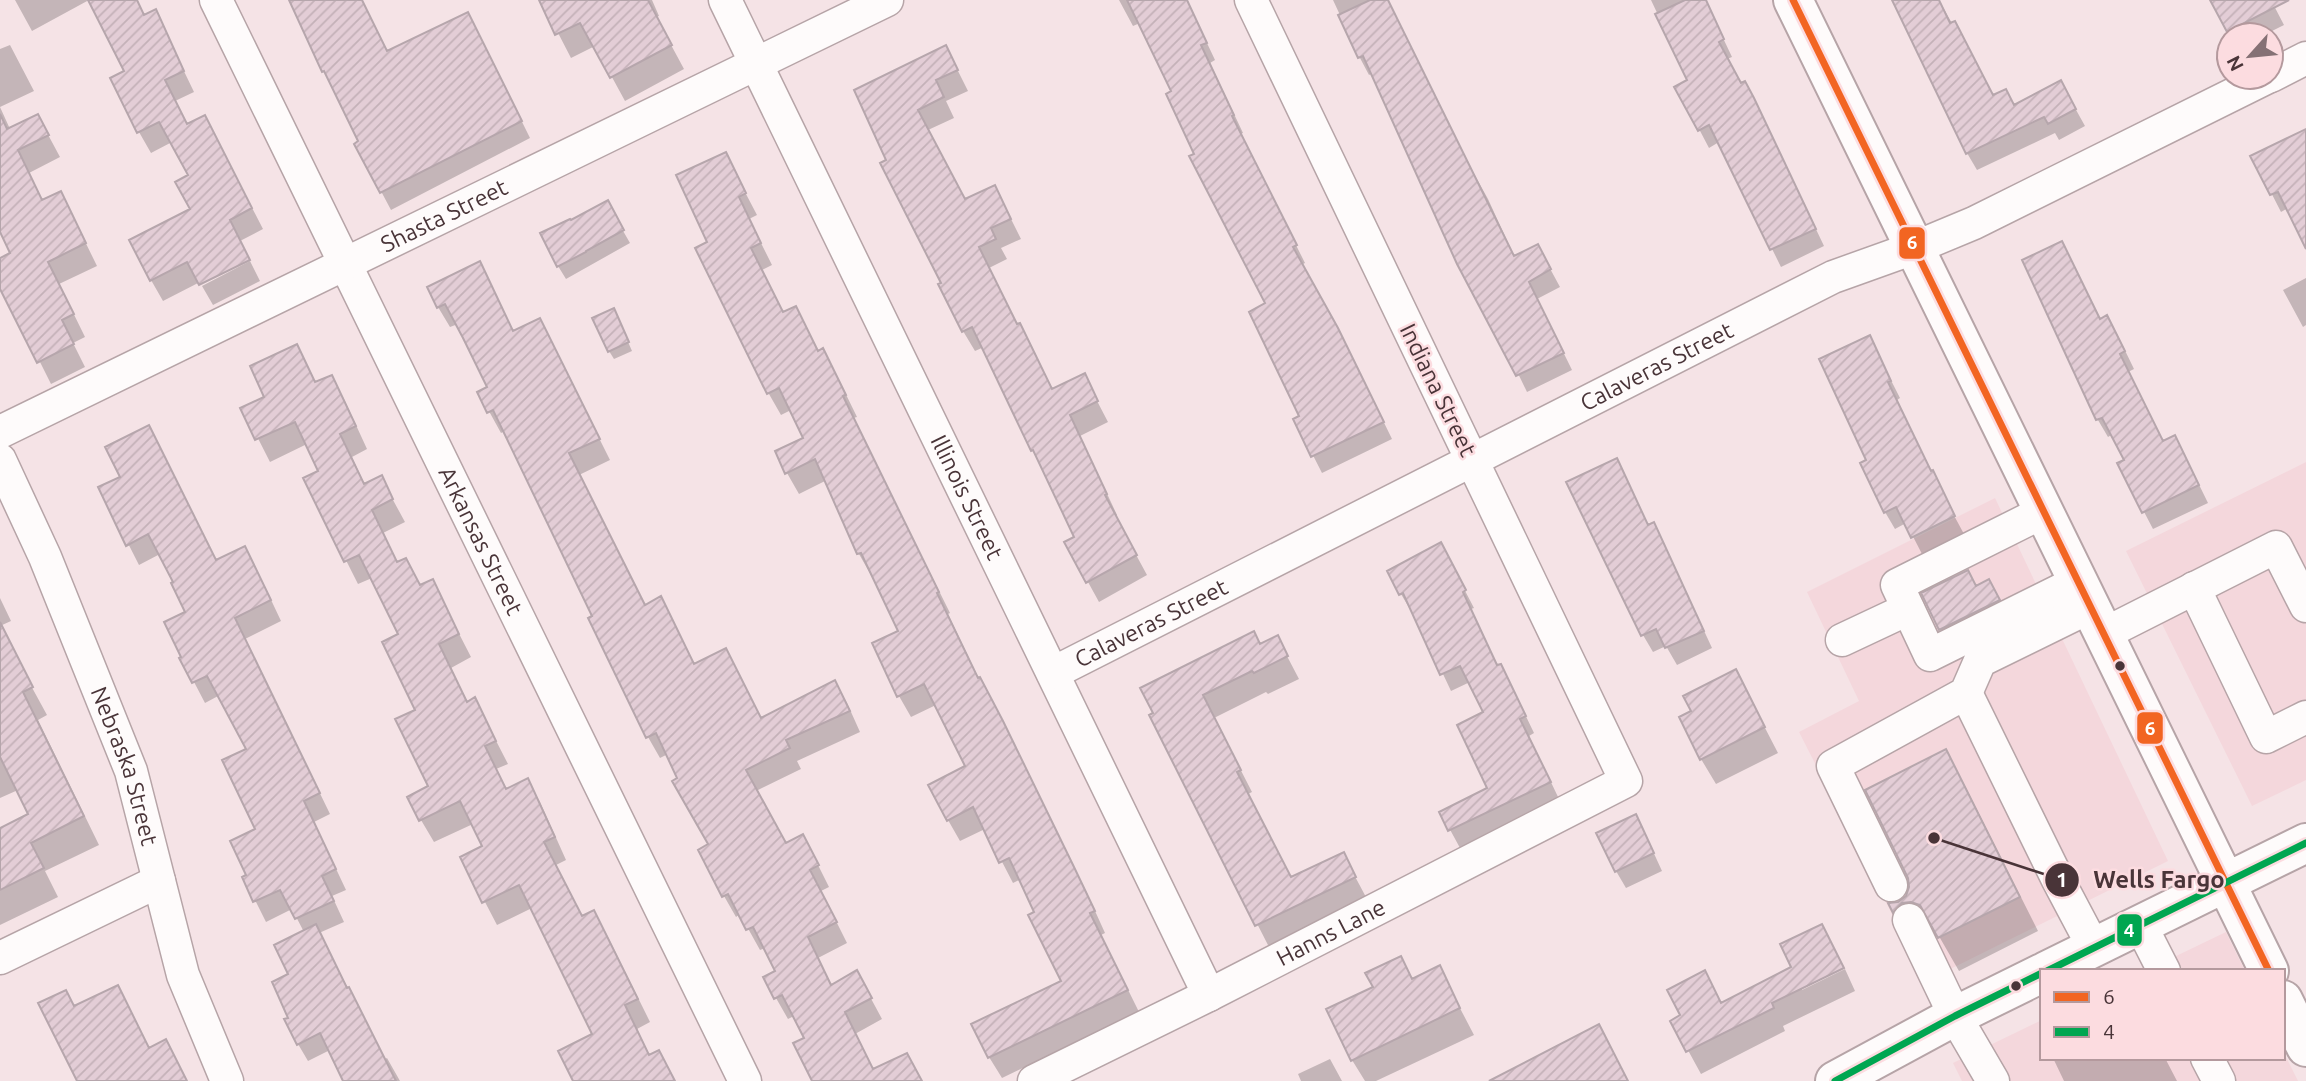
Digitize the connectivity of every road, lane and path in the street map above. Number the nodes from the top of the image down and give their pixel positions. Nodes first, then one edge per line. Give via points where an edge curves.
1 (216, 0) edge
2 (725, 0) edge
3 (887, 0) edge
4 (1251, 0) edge
5 (1793, 0) edge
6 (2306, 58) edge
7 (756, 63) junction
8 (2285, 68) edge
9 (2240, 91) edge
10 (1914, 248) junction
11 (344, 263) junction
12 (0, 432) edge
13 (0, 460) edge
14 (1472, 461) junction
15 (2045, 511) junction
16 (2194, 589) junction
17 (2306, 606) edge
18 (2091, 608) junction
19 (1908, 609) junction
20 (1842, 640) dead end
21 (1053, 673) junction
22 (1966, 693) junction
23 (2306, 717) edge
24 (1626, 781) joint
25 (2306, 843) edge
26 (159, 881) junction
27 (2225, 882) junction
28 (1891, 885) dead end
29 (1909, 920) dead end
30 (2140, 924) junction
31 (2094, 947) junction
32 (0, 958) edge
33 (2050, 969) edge
34 (2163, 969) edge
35 (2268, 969) edge
36 (2040, 974) edge
37 (1209, 995) junction
38 (2285, 1004) edge
39 (1955, 1016) junction
40 (2306, 1046) edge
41 (2208, 1060) edge
42 (227, 1081) edge
43 (745, 1081) edge
44 (1034, 1081) edge
45 (1835, 1081) edge
46 (1993, 1081) edge
47 (2219, 1081) edge

1 - 11 street, Arkansas Street
2 - 7 street, Illinois Street
3 - 7 street, Shasta Street
4 - 14 street, Indiana Street
5 - 10 main road
6 - 8 street, Calaveras Street
7 - 11 street, Shasta Street
7 - 21 street, Illinois Street
9 - 10 street, Calaveras Street via 1974,223
10 - 14 street, Calaveras Street via 1833,277
10 - 15 main road
11 - 12 street, Shasta Street
11 - 43 street, Arkansas Street
13 - 26 street, Nebraska Street via 45,556 131,771
14 - 21 street, Calaveras Street
14 - 24 street, Indiana Street
15 - 18 main road
15 - 19 street via 1897,586
16 - 17 street via 2276,547
16 - 18 street
16 - 23 street via 2266,737
18 - 19 street via 1930,655
18 - 22 street via 1980,661
18 - 27 main road
19 - 20 street
21 - 37 street, Illinois Street
22 - 28 street via 1833,766
22 - 31 street
24 - 37 street, Hanns Lane
25 - 27 main road
26 - 32 street
26 - 42 street, Nebraska Street via 183,975
27 - 30 main road
27 - 35 main road
29 - 39 street
30 - 31 main road
30 - 34 street
31 - 33 main road
36 - 39 main road
37 - 44 street, Hanns Lane
38 - 40 main road
39 - 45 main road
39 - 46 street
41 - 47 street

